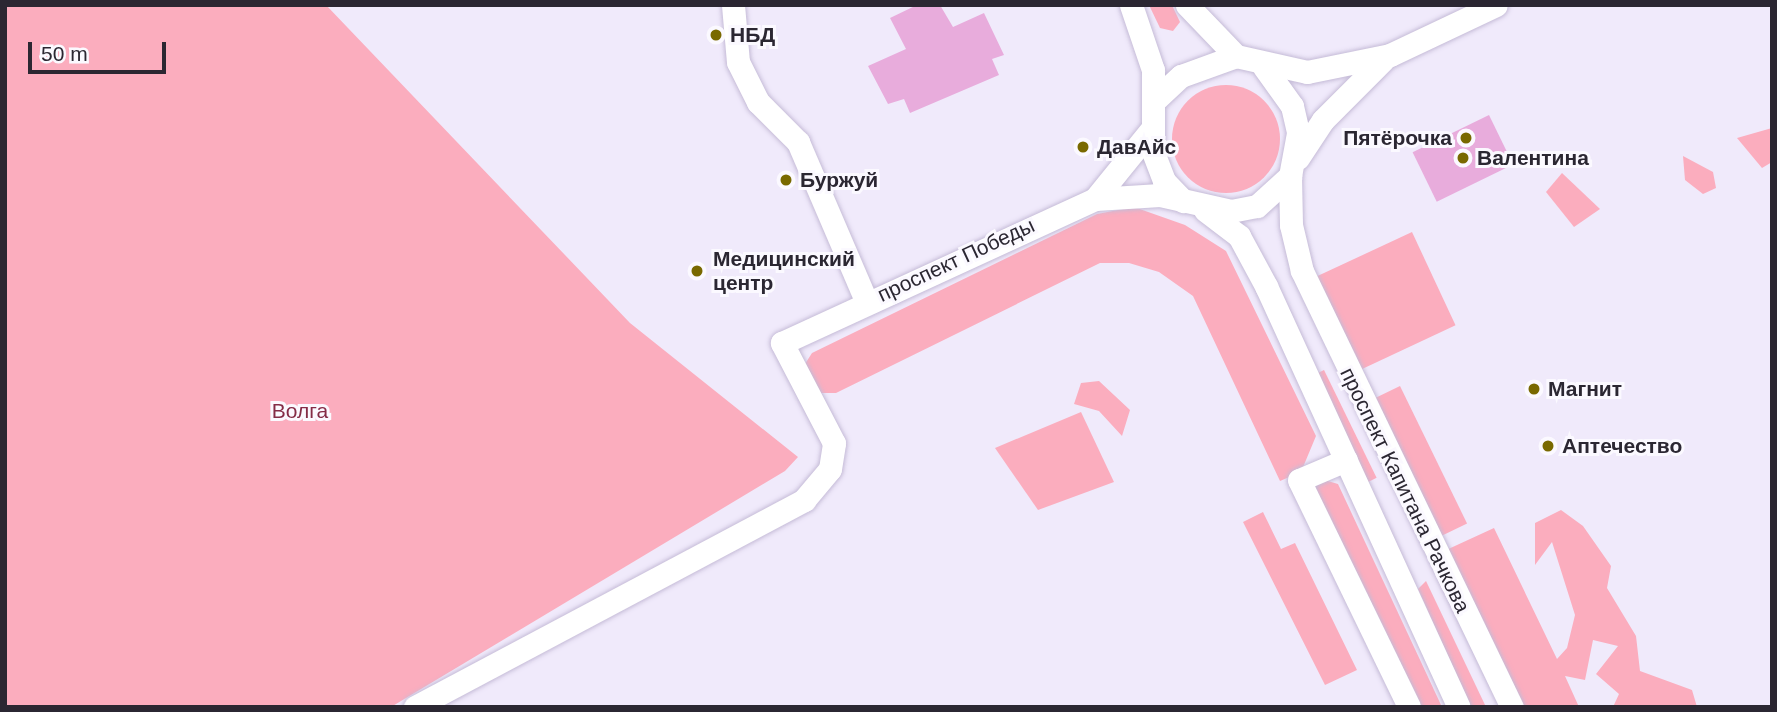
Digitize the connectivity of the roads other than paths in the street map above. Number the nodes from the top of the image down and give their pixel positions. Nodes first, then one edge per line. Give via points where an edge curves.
1 (733, 5) edge
2 (1131, 5) edge
3 (1187, 5) edge
4 (1496, 5) edge
5 (1390, 55) junction
6 (1236, 56) junction
7 (1264, 66) junction
8 (1156, 99) junction
9 (1150, 131) junction
10 (1292, 170) junction
11 (1095, 199) junction
12 (1182, 201) junction
13 (1206, 209) junction
14 (1302, 271) junction
15 (1266, 286) junction
16 (866, 301) junction
17 (1346, 460) junction
18 (415, 707) edge
19 (1409, 707) edge
20 (1460, 707) edge
21 (1512, 707) edge

1 - 16 street via 738,62 758,102 798,142
2 - 8 street via 1146,40
3 - 6 street
4 - 5 street
5 - 7 street via 1339,70
5 - 10 street via 1323,120
6 - 7 street
6 - 8 street via 1181,76
7 - 10 street via 1292,106 1298,133
8 - 9 street
9 - 11 street
9 - 12 street via 1164,181
10 - 13 street via 1258,206
10 - 14 street, проспект Капитана Рачкова via 1291,225
11 - 12 street via 1160,195
11 - 16 street, проспект Победы
12 - 13 street
13 - 15 street via 1239,236
14 - 15 street
14 - 21 street, проспект Капитана Рачкова
15 - 17 street
16 - 18 street, проспект Победы via 782,343 834,443 830,469 804,500
17 - 19 street via 1299,480
17 - 20 street

